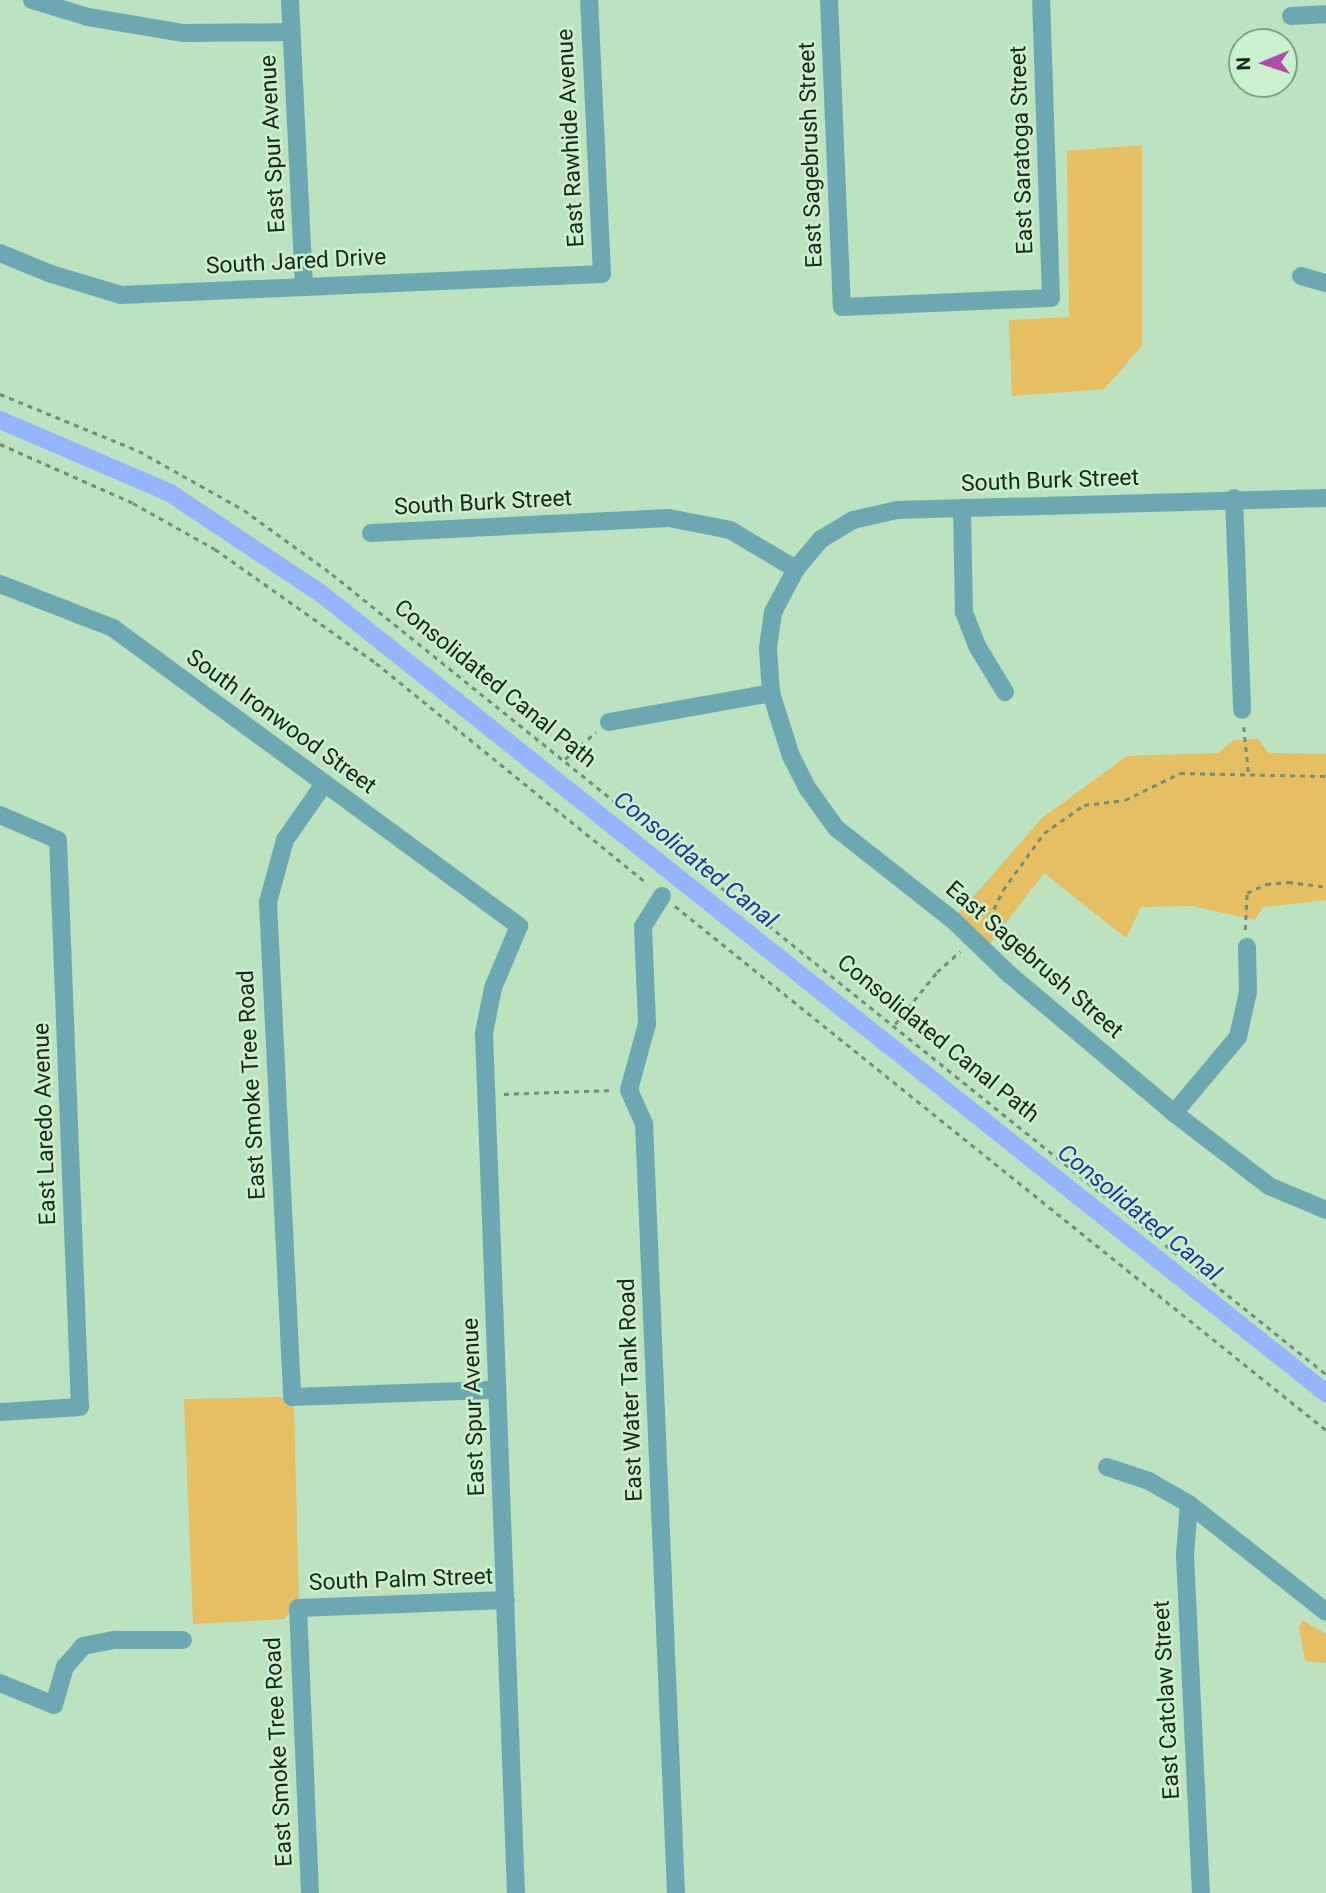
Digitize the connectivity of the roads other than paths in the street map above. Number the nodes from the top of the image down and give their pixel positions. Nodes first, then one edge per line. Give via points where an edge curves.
1 (32, 0) edge
2 (290, 0) edge
3 (589, 0) edge
4 (829, 0) edge
5 (1041, 0) edge
6 (1326, 14) edge
7 (1291, 16) dead end
8 (291, 32) junction
9 (0, 253) edge
10 (602, 274) joint
11 (1301, 276) dead end
12 (1326, 283) edge
13 (304, 286) junction
14 (1051, 298) joint
15 (1234, 498) junction
16 (1326, 498) edge
17 (962, 510) junction
18 (371, 533) dead end
19 (796, 569) junction
20 (0, 584) edge
21 (1005, 692) dead end
22 (771, 693) junction
23 (1242, 710) road end
24 (609, 722) road end
25 (324, 784) junction
26 (0, 815) edge
27 (662, 896) road end
28 (519, 926) joint
29 (1247, 947) road end
30 (1174, 1113) junction
31 (1326, 1210) edge
32 (497, 1390) junction
33 (0, 1412) edge
34 (1107, 1467) dead end
35 (1189, 1504) junction
36 (506, 1600) junction
37 (298, 1608) joint
38 (1326, 1612) edge
39 (183, 1640) dead end
40 (0, 1684) edge
41 (310, 1893) edge
42 (516, 1893) edge
43 (676, 1893) edge
44 (1201, 1893) edge

1 - 8 street via 88,17 184,33
2 - 8 street, East Spur Avenue
3 - 10 street, East Rawhide Avenue
4 - 14 street, East Sagebrush Street via 842,307
5 - 14 street, East Saratoga Street
6 - 7 street
8 - 13 street, East Spur Avenue
9 - 13 street, South Jared Drive via 51,275 121,295
10 - 13 street, South Jared Drive
11 - 12 street
15 - 16 street, South Burk Street
15 - 17 street, South Burk Street
15 - 23 street
17 - 19 street, South Burk Street via 897,510 853,520 821,539
17 - 21 street via 964,612 977,646
18 - 19 street, South Burk Street via 668,518 730,530
19 - 22 street, South Burk Street via 773,612 768,649
20 - 25 street, South Ironwood Street via 113,628
22 - 24 street
22 - 30 street, East Sagebrush Street via 791,756 836,828 975,939 1009,974
25 - 28 street, South Ironwood Street
25 - 32 street, East Smoke Tree Road via 285,840 268,902 292,1397
26 - 33 street, East Laredo Avenue via 58,840 80,1407
27 - 43 street, East Water Tank Road via 643,927 647,1024 629,1090 644,1123
28 - 32 street, East Spur Avenue via 487,1011
29 - 30 street via 1248,992 1238,1037
30 - 31 street, East Sagebrush Street via 1269,1186
32 - 36 street, East Spur Avenue
34 - 35 street via 1149,1481
35 - 38 street
35 - 44 street, East Catclaw Street via 1185,1555
36 - 37 street, South Palm Street
36 - 42 street, East Spur Avenue
37 - 41 street, East Smoke Tree Road
39 - 40 street via 115,1640 83,1646 65,1667 54,1705

